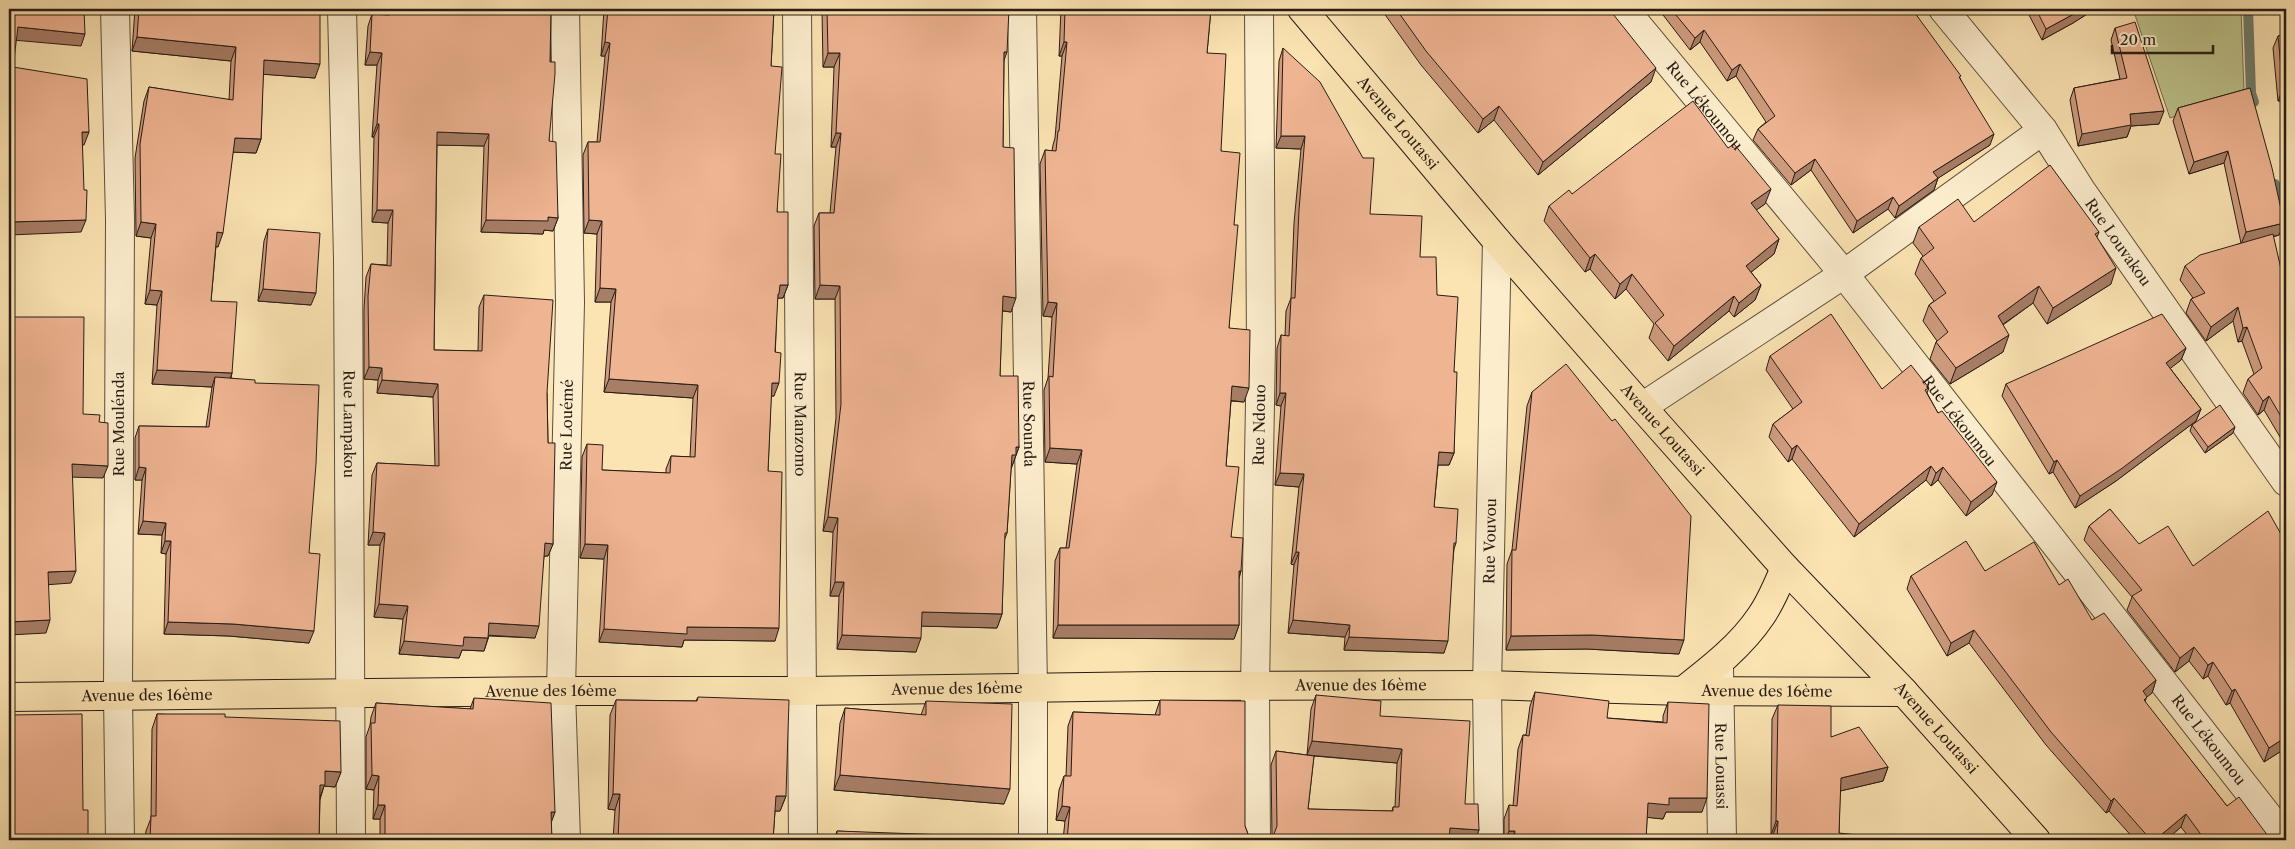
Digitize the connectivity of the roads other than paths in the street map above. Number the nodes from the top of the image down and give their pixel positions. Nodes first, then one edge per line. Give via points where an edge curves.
1 (115, 9) edge
2 (342, 9) edge
3 (565, 9) edge
4 (797, 9) edge
5 (1022, 9) edge
6 (1259, 9) edge
7 (1302, 9) edge
8 (1624, 9) edge
9 (1943, 9) edge
10 (2043, 130) junction
11 (1497, 241) junction
12 (1844, 274) junction
13 (1642, 407) junction
14 (2286, 482) edge
15 (1785, 568) junction
16 (1719, 662) junction
17 (1487, 685) junction
18 (1254, 686) junction
19 (1033, 689) junction
20 (560, 690) junction
21 (803, 691) junction
22 (1683, 691) junction
23 (1719, 691) junction
24 (1904, 692) junction
25 (350, 694) junction
26 (118, 695) junction
27 (9, 697) edge
28 (2286, 839) edge
29 (120, 840) edge
30 (352, 840) edge
31 (566, 840) edge
32 (803, 840) edge
33 (1033, 840) edge
34 (1256, 840) edge
35 (1489, 840) edge
36 (1722, 840) edge
37 (2036, 840) edge

1 - 26 street, Rue Moulénda via 120,220
2 - 25 street, Rue Lampakou via 348,268
3 - 20 street, Rue Louémé via 570,303
4 - 21 street, Rue Manzomo
5 - 19 street, Rue Sounda
6 - 18 street, Rue Ndouo via 1261,345
7 - 11 main road, Avenue Loutassi
8 - 12 street, Rue Lékoumou
9 - 10 street, Rue Louvakou
10 - 12 street
10 - 14 street, Rue Louvakou
11 - 13 main road, Avenue Loutassi
11 - 17 street, Rue Vouvou
12 - 13 street
12 - 28 street, Rue Lékoumou
13 - 15 main road, Avenue Loutassi
15 - 16 main road via 1754,627
15 - 24 main road, Avenue Loutassi
16 - 22 main road
16 - 23 street, Rue Louassi
17 - 18 main road, Avenue des 16ème
17 - 22 main road, Avenue des 16ème
17 - 35 street, Rue Vouvou
18 - 19 main road, Avenue des 16ème
18 - 34 street, Rue Ndouo
19 - 21 main road, Avenue des 16ème
19 - 33 street, Rue Sounda
20 - 21 main road, Avenue des 16ème
20 - 25 main road, Avenue des 16ème
20 - 31 street, Rue Louémé
21 - 32 street, Rue Manzomo
22 - 23 main road, Avenue des 16ème
23 - 24 main road, Avenue des 16ème
23 - 36 street, Rue Louassi
24 - 37 main road, Avenue Loutassi
25 - 26 main road, Avenue des 16ème
25 - 30 street, Rue Lampakou
26 - 27 main road, Avenue des 16ème
26 - 29 street, Rue Moulénda

